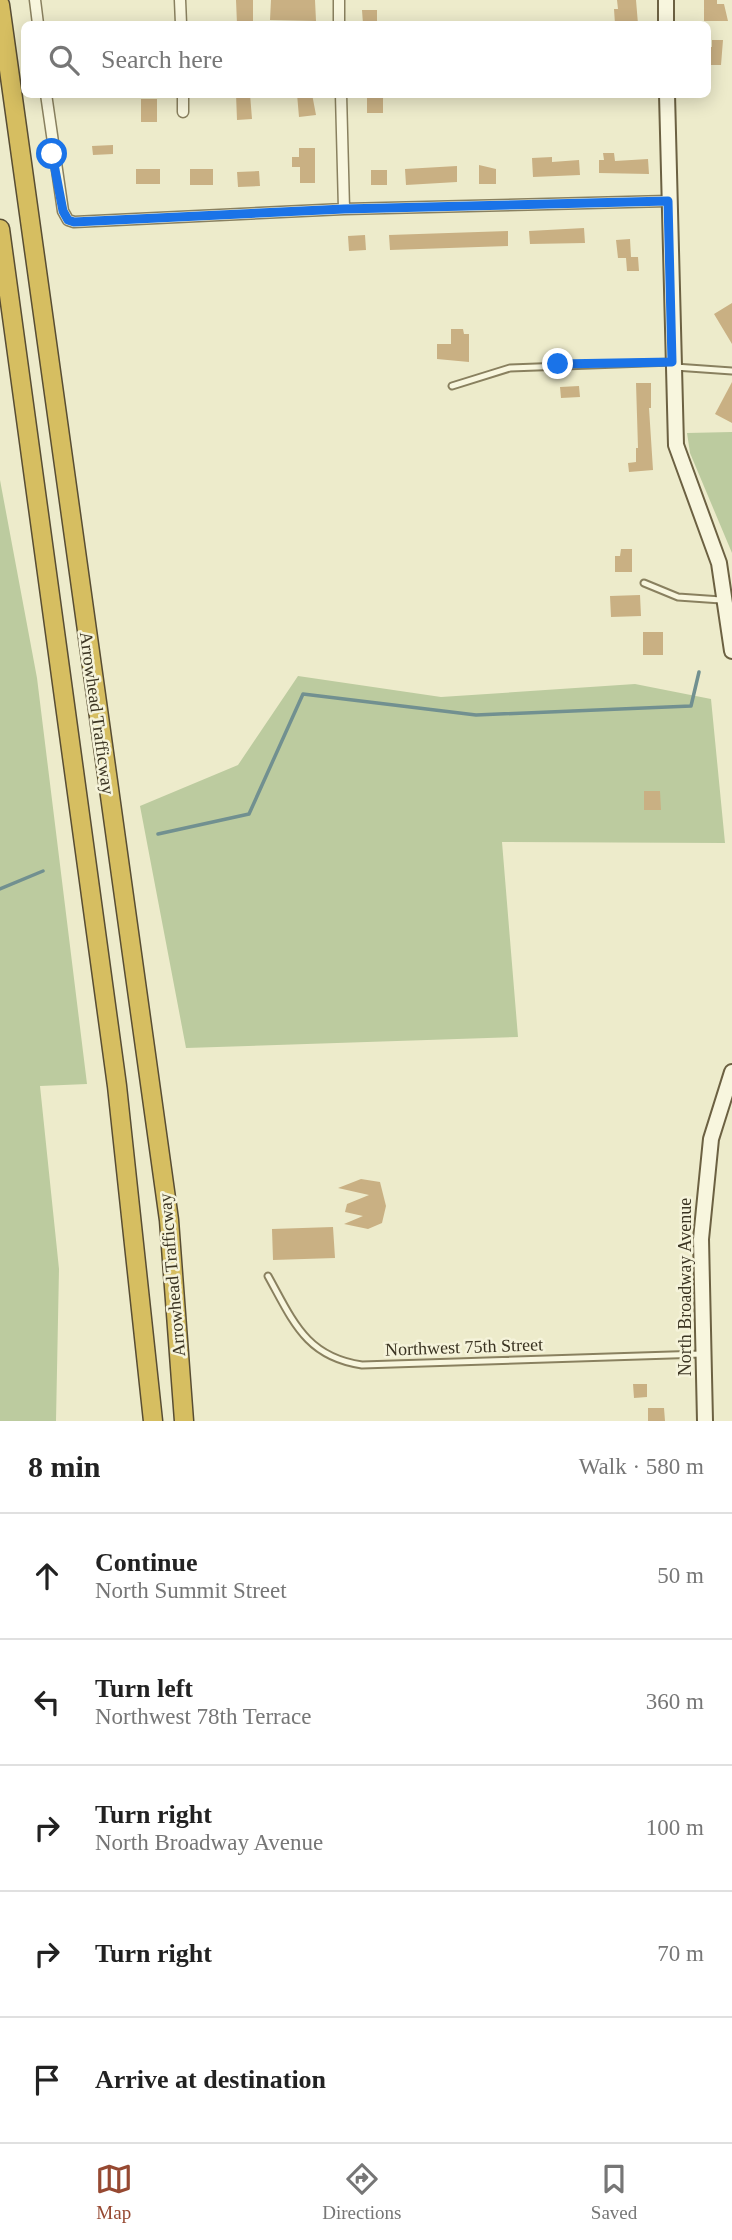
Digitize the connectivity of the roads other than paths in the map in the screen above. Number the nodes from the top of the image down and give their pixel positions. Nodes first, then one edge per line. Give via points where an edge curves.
1 (34, 0) edge
2 (180, 0) edge
3 (338, 0) edge
4 (666, 0) edge
5 (0, 5) edge
6 (38, 21) edge
7 (181, 21) edge
8 (339, 21) edge
9 (666, 21) edge
10 (46, 98) edge
11 (183, 98) edge
12 (341, 98) edge
13 (667, 98) edge
14 (183, 112) dead end
15 (668, 201) junction
16 (344, 209) junction
17 (0, 229) edge
18 (672, 364) junction
19 (732, 371) edge
20 (453, 386) dead end
21 (643, 583) dead end
22 (724, 600) junction
23 (732, 650) edge
24 (732, 1072) edge
25 (729, 1094) edge
26 (268, 1276) dead end
27 (703, 1354) junction
28 (153, 1421) edge
29 (184, 1421) edge
30 (705, 1421) edge

1 - 6 street
2 - 7 street
3 - 8 street
4 - 9 street
5 - 29 highway, Arrowhead Trafficway via 169,1220
10 - 16 street via 52,154 68,220
11 - 14 street
12 - 16 street
13 - 15 street
15 - 16 street
15 - 18 street
17 - 28 highway, Arrowhead Trafficway via 117,1086
18 - 19 lane
18 - 20 lane via 510,368
18 - 22 street via 676,445 719,563
21 - 22 lane via 678,597
22 - 23 street
24 - 25 street, North Broadway Avenue
25 - 27 street, North Broadway Avenue via 711,1139 705,1186
26 - 27 lane, Northwest 75th Street via 299,1330 317,1349 362,1365
27 - 30 street, North Broadway Avenue

